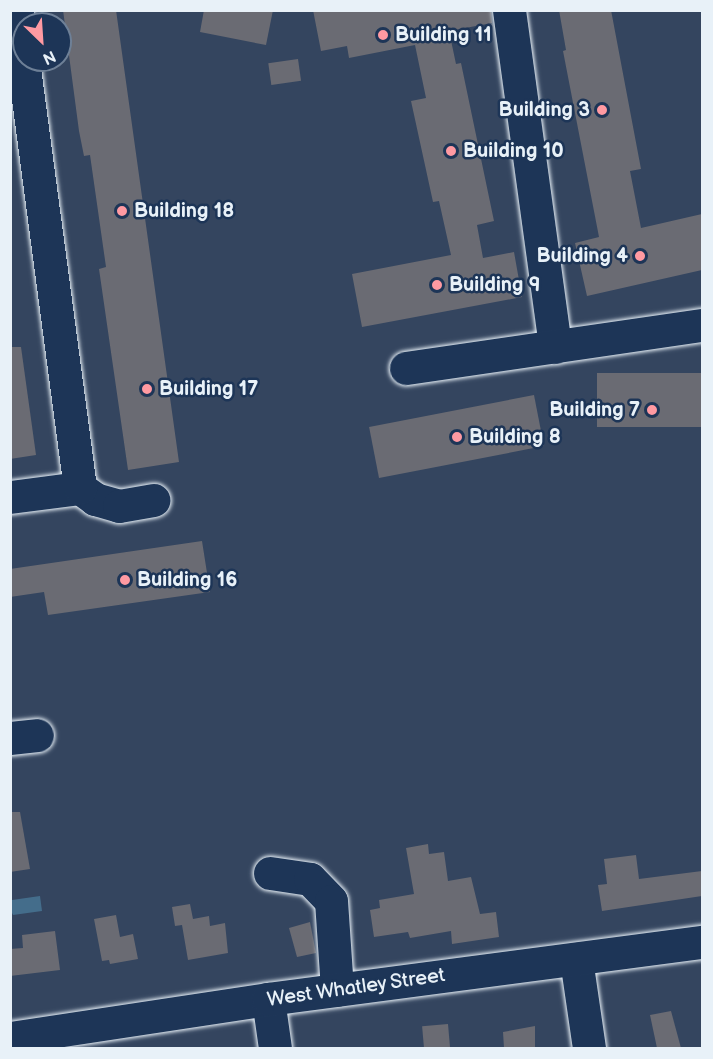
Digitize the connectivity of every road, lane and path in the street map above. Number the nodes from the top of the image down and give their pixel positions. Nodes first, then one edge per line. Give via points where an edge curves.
1 (16, 10) edge
2 (508, 10) edge
3 (702, 325) edge
4 (555, 346) junction
5 (406, 368) dead end
6 (80, 488) junction
7 (10, 497) edge
8 (153, 500) dead end
9 (270, 873) dead end
10 (702, 942) edge
11 (576, 959) junction
12 (337, 990) junction
13 (268, 999) junction
14 (10, 1038) edge
15 (275, 1048) edge
16 (589, 1048) edge

1 - 6 street
2 - 4 street
3 - 4 street
4 - 5 street
6 - 7 street
6 - 8 street via 95,499 118,506
9 - 12 street via 310,879 331,901
10 - 11 street, West Whatley Street
11 - 12 street, West Whatley Street
11 - 16 street
12 - 13 street, West Whatley Street
13 - 14 street, West Whatley Street
13 - 15 street

